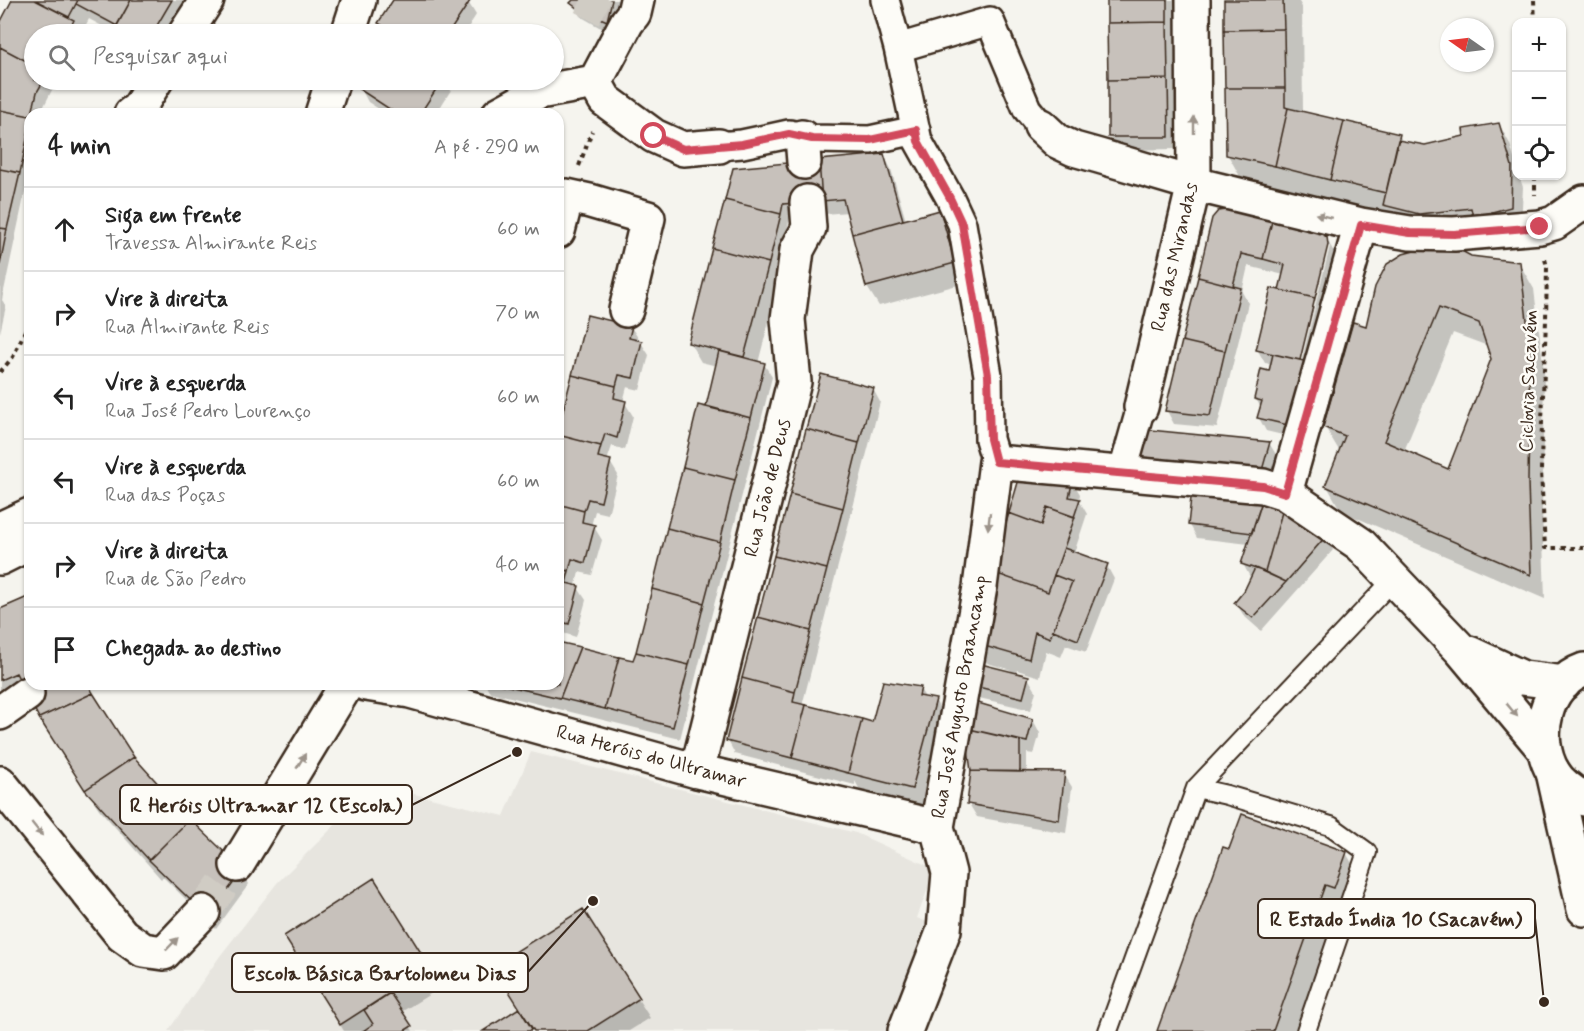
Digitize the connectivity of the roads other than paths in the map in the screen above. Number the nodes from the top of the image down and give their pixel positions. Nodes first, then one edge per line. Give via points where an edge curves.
1 (207, 0) edge
2 (359, 0) edge
3 (885, 0) edge
4 (1193, 0) edge
5 (625, 12) edge
6 (191, 24) edge
7 (351, 24) edge
8 (898, 48) junction
9 (150, 90) edge
10 (330, 90) edge
11 (600, 91) junction
12 (139, 108) edge
13 (324, 108) edge
14 (510, 108) edge
15 (1041, 126) joint
16 (916, 130) junction
17 (718, 146) joint
18 (1194, 184) junction
19 (807, 202) dead end
20 (1584, 202) edge
21 (564, 208) edge
22 (1361, 225) junction
23 (626, 310) dead end
24 (1141, 407) joint
25 (996, 462) junction
26 (1122, 474) junction
27 (1285, 493) junction
28 (24, 518) edge
29 (0, 529) edge
30 (24, 546) edge
31 (0, 558) edge
32 (1394, 579) junction
33 (1461, 650) junction
34 (1577, 668) edge
35 (343, 690) edge
36 (404, 690) edge
37 (424, 690) edge
38 (440, 690) edge
39 (27, 694) dead end
40 (0, 713) edge
41 (1548, 760) junction
42 (697, 771) junction
43 (0, 783) edge
44 (1196, 788) junction
45 (1584, 799) edge
46 (937, 827) junction
47 (237, 865) tunnel mouth
48 (1584, 909) edge
49 (203, 912) tunnel mouth
50 (905, 1031) edge
51 (1108, 1031) edge
52 (1306, 1031) edge

1 - 6 street
2 - 7 street
3 - 8 street
18 -> 4 street, Rua das Mirandas
5 - 11 street
8 - 15 street via 990,21 1027,109
8 - 16 street
9 - 12 street
10 - 13 street
11 - 14 street via 539,92
11 - 17 street via 654,136 683,149
15 - 18 street via 1057,141 1074,149
16 - 17 street via 870,140 812,139 803,149 789,134
16 - 25 street via 918,141 962,224 988,375 990,439
22 -> 18 street
18 - 24 street, Rua das Mirandas
19 - 42 street, Rua João de Deus via 809,228 798,250 788,319 794,382
20 - 22 street via 1540,227 1454,234 1410,233
21 - 23 street via 567,196 648,218
22 - 27 street
24 - 26 street, Rua das Mirandas
25 - 26 street
25 -> 46 street, Rua José Augusto Braancamp via 981,587
26 - 27 street via 1263,486
27 - 32 street via 1360,544
28 - 29 street
30 - 31 street
32 - 33 street
32 - 44 lane
33 - 34 street via 1523,678
33 -> 41 street
34 - 41 street via 1550,702 1543,724
47 -> 35 street
36 - 37 street, Rua Heróis do Ultramar
38 - 42 street, Rua Heróis do Ultramar
39 - 40 street
41 - 45 street via 1567,788
41 - 48 street
42 - 46 street, Rua Heróis do Ultramar
43 -> 49 street via 122,935 143,950 164,953
44 - 51 lane
44 - 52 lane via 1331,826 1367,852
46 - 50 street, Rua José Augusto Braancamp via 948,873 944,930

